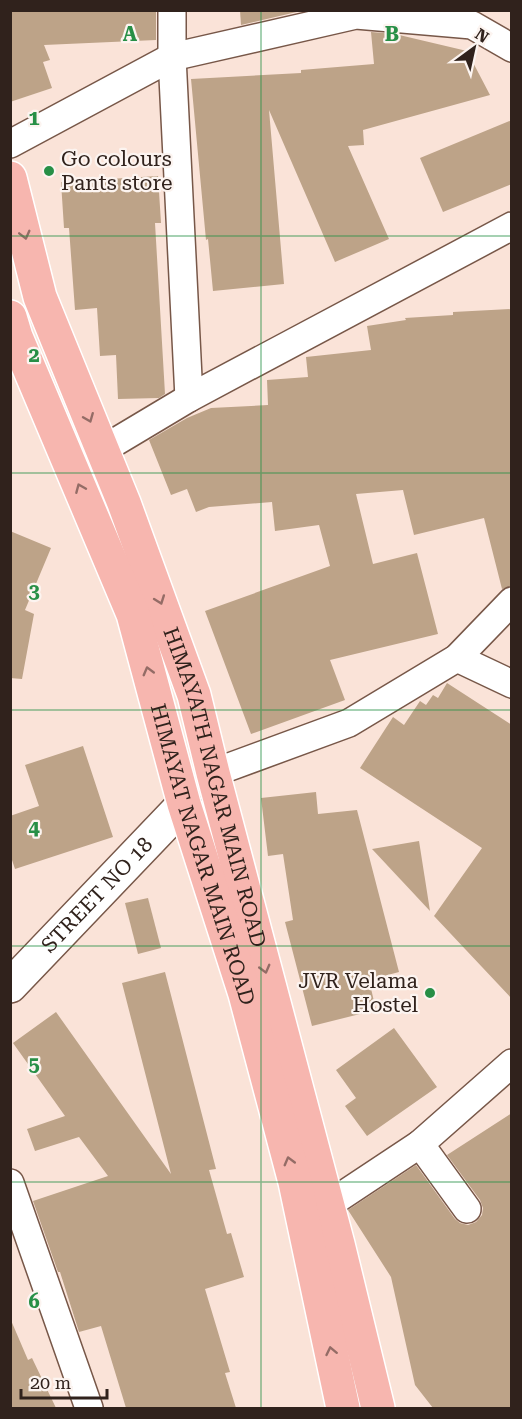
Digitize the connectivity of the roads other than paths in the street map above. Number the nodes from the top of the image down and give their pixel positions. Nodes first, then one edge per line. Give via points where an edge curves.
1 (172, 10) edge
2 (478, 18) edge
3 (512, 48) edge
4 (172, 57) junction
5 (10, 144) edge
6 (10, 178) edge
7 (512, 226) edge
8 (12, 331) edge
9 (189, 398) junction
10 (102, 450) junction
11 (512, 602) edge
12 (457, 658) junction
13 (512, 684) edge
14 (213, 773) junction
15 (184, 804) junction
16 (10, 986) edge
17 (512, 1063) edge
18 (420, 1144) junction
19 (10, 1183) edge
20 (328, 1205) junction
21 (467, 1209) dead end
22 (89, 1408) edge
23 (343, 1408) edge
24 (378, 1408) edge

1 - 4 street
2 - 3 street
2 - 4 street via 356,15
4 - 5 street
4 - 9 street
6 -> 10 main road, HIMAYATH NAGAR MAIN ROAD via 40,297
7 - 9 street
15 -> 8 main road, HIMAYAT NAGAR MAIN ROAD via 133,614
9 - 10 street
10 -> 14 main road, HIMAYATH NAGAR MAIN ROAD via 194,695
11 - 12 street
12 - 13 street
12 - 14 street via 349,723
14 -> 20 main road, HIMAYATH NAGAR MAIN ROAD
15 - 16 street, STREET NO 18
23 -> 15 main road, HIMAYAT NAGAR MAIN ROAD via 292,1171 244,994
17 - 18 street
18 - 20 street
18 - 21 street
19 - 22 street
20 - 24 main road, HIMAYATH NAGAR MAIN ROAD

